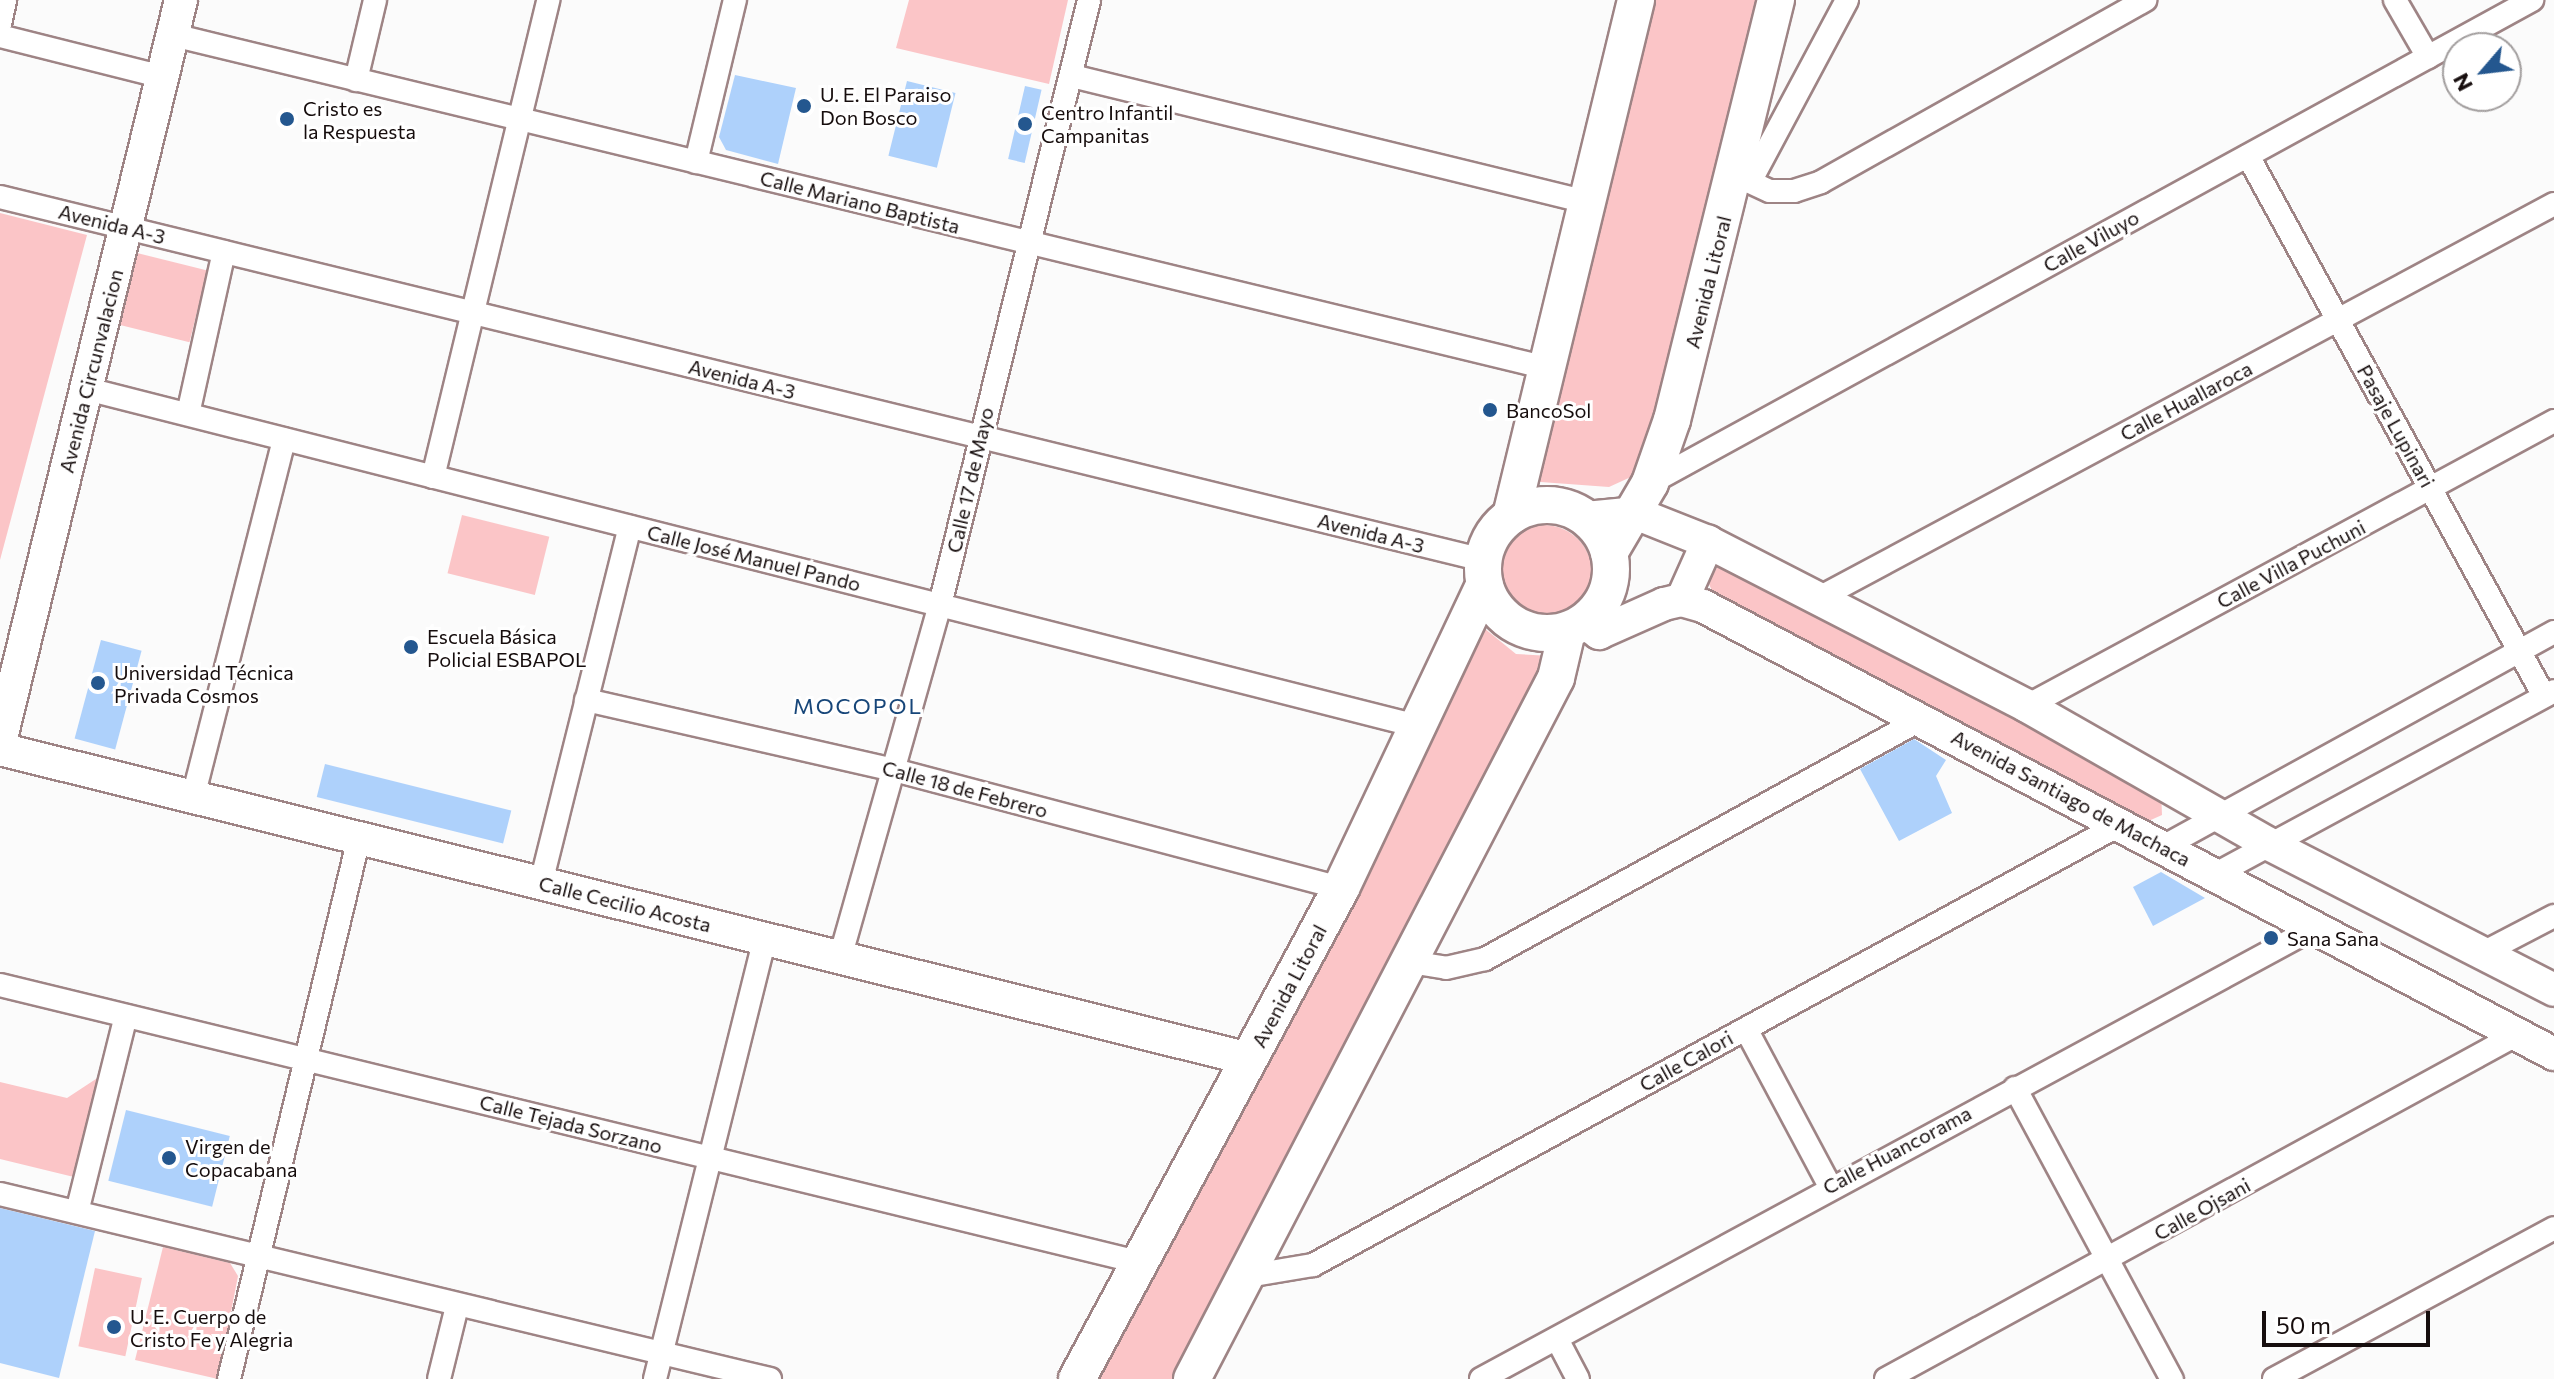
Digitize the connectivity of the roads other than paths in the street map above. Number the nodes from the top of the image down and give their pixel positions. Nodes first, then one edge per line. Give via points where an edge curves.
1 (5, 0) edge
2 (181, 0) edge
3 (375, 0) edge
4 (548, 0) edge
5 (735, 0) edge
6 (1089, 0) edge
7 (1636, 0) edge
8 (1776, 0) edge
9 (1847, 0) edge
10 (2145, 0) edge
11 (2395, 0) edge
12 (2532, 0) edge
13 (0, 24) edge
14 (173, 35) junction
15 (0, 36) edge
16 (2428, 57) junction
17 (1072, 76) junction
18 (163, 77) junction
19 (356, 80) junction
20 (519, 119) junction
21 (2248, 156) junction
22 (696, 162) junction
23 (1743, 178) junction
24 (0, 197) edge
25 (1587, 202) junction
26 (2554, 204) edge
27 (126, 228) junction
28 (1027, 242) junction
29 (224, 252) junction
30 (472, 313) junction
31 (2337, 320) junction
32 (1547, 368) junction
33 (87, 389) junction
34 (188, 414) junction
35 (2554, 421) edge
36 (981, 437) junction
37 (284, 439) junction
38 (433, 477) junction
39 (2430, 489) junction
40 (1642, 498) junction
41 (1511, 516) junction
42 (1586, 518) junction
43 (630, 527) junction
44 (1708, 542) junction
45 (1609, 553) junction
46 (1484, 572) junction
47 (1819, 598) junction
48 (1682, 600) junction
49 (940, 605) junction
50 (1576, 626) junction
51 (2554, 632) edge
52 (2519, 651) junction
53 (2549, 693) edge
54 (586, 700) junction
55 (2027, 706) junction
56 (1921, 719) junction
57 (1421, 727) junction
58 (0, 742) edge
59 (0, 749) edge
60 (894, 770) junction
61 (193, 797) junction
62 (2222, 815) junction
63 (2119, 825) junction
64 (359, 838) junction
65 (2269, 844) junction
66 (2163, 847) junction
67 (2216, 874) junction
68 (541, 883) junction
69 (1341, 888) junction
70 (2554, 916) edge
71 (2316, 927) junction
72 (765, 939) junction
73 (2483, 953) junction
74 (840, 958) junction
75 (1410, 962) junction
76 (0, 985) edge
77 (2554, 990) edge
78 (126, 1016) junction
79 (1746, 1029) junction
80 (2516, 1035) junction
81 (2554, 1054) edge
82 (1249, 1059) junction
83 (306, 1060) junction
84 (2015, 1088) junction
85 (710, 1158) junction
86 (1830, 1186) junction
87 (0, 1194) edge
88 (77, 1212) junction
89 (2554, 1228) edge
90 (258, 1257) junction
91 (2109, 1260) junction
92 (1142, 1263) junction
93 (1247, 1276) junction
94 (457, 1306) junction
95 (1557, 1339) junction
96 (662, 1351) junction
97 (229, 1379) edge
98 (439, 1379) edge
99 (655, 1379) edge
100 (770, 1379) edge
101 (1077, 1379) edge
102 (1192, 1379) edge
103 (1481, 1379) edge
104 (1578, 1379) edge
105 (1886, 1379) edge
106 (2172, 1379) edge
107 (2274, 1379) edge

1 - 13 street
2 - 14 street, Avenida Circunvalacion
3 - 19 street
4 - 20 street
5 - 22 street
6 - 17 street, Calle 17 de Mayo
7 - 25 main road
8 - 23 main road, Avenida Litoral
9 - 23 street
10 - 23 street via 1821,182 1782,191
11 - 16 street
12 - 16 street, Calle Viluyo
14 - 18 street, Avenida Circunvalacion
14 - 19 street, Calle Mariano Baptista
15 - 18 street
16 - 21 street, Calle Viluyo
17 - 25 street
17 - 28 street, Calle 17 de Mayo
18 - 27 street, Avenida Circunvalacion
19 - 20 street, Calle Mariano Baptista
20 - 22 street, Calle Mariano Baptista
20 - 30 street
21 - 31 street, Pasaje Lupinari
21 - 40 street, Calle Viluyo
22 - 28 street, Calle Mariano Baptista
23 - 40 main road, Avenida Litoral via 1672,420
24 - 27 street, Avenida A-3
25 - 32 main road
26 - 31 street, Calle Huallaroca
27 - 29 street, Avenida A-3
27 - 33 street, Avenida Circunvalacion
28 - 32 street, Calle Mariano Baptista
28 - 36 street, Calle 17 de Mayo
29 - 30 street, Avenida A-3
29 - 34 street
30 - 36 street, Avenida A-3
30 - 38 street
31 - 39 street, Pasaje Lupinari
31 - 47 street, Calle Huallaroca
32 - 41 main road
33 - 34 street, Calle José Manuel Pando
33 - 58 street, Avenida Circunvalacion
34 - 37 street, Calle José Manuel Pando
35 - 39 street, Calle Villa Puchuni
36 - 46 street, Avenida A-3
36 - 49 street, Calle 17 de Mayo
37 - 38 street, Calle José Manuel Pando
37 - 61 street
38 - 43 street, Calle José Manuel Pando
39 - 52 street, Pasaje Lupinari
39 - 55 street, Calle Villa Puchuni
40 - 42 street
40 - 44 street
40 - 45 main road, Avenida Litoral
41 - 42 main road via 1545,505
41 - 46 main road via 1492,535
42 - 45 main road
43 - 49 street, Calle José Manuel Pando
43 - 54 street
44 - 47 street
44 - 48 street
45 - 50 main road via 1608,589
46 - 50 main road via 1499,612 1519,627 1548,634
46 - 57 main road, Avenida Litoral
47 - 55 street
48 - 50 street via 1648,610 1612,631
48 - 56 street, Avenida Santiago de Machaca
49 - 57 street, Calle José Manuel Pando
49 - 60 street, Calle 17 de Mayo
50 - 75 main road via 1556,678
51 - 52 street
52 - 53 street, Pasaje Lupinari
52 - 62 street
53 - 65 street
54 - 60 street, Calle 18 de Febrero
54 - 68 street
55 - 62 street
56 - 63 street, Avenida Santiago de Machaca
56 - 75 street via 1485,959 1446,968
57 - 69 main road, Avenida Litoral
59 - 61 street, Calle Cecilio Acosta
60 - 69 street, Calle 18 de Febrero
60 - 74 street, Calle 17 de Mayo
61 - 64 street, Calle Cecilio Acosta
62 - 65 street
62 - 66 street
63 - 66 street, Avenida Santiago de Machaca
63 - 79 street, Calle Calori
64 - 68 street, Calle Cecilio Acosta
64 - 83 street
65 - 67 street
65 - 73 street
66 - 67 street, Avenida Santiago de Machaca
67 - 71 street, Avenida Santiago de Machaca
68 - 72 street, Calle Cecilio Acosta
69 - 82 main road, Avenida Litoral
70 - 73 street
71 - 80 street, Avenida Santiago de Machaca
71 - 84 street, Calle Huancorama
72 - 74 street, Calle Cecilio Acosta
72 - 85 street
73 - 77 street
74 - 82 street, Calle Cecilio Acosta
75 - 93 main road
76 - 78 street, Calle Tejada Sorzano
78 - 83 street, Calle Tejada Sorzano
78 - 88 street
79 - 86 street
79 - 93 street, Calle Calori via 1313,1265
80 - 81 street, Avenida Santiago de Machaca
80 - 91 street, Calle Ojsani
82 - 92 main road, Avenida Litoral
83 - 85 street, Calle Tejada Sorzano
83 - 90 street
84 - 86 street, Calle Huancorama
84 - 91 street
85 - 92 street, Calle Tejada Sorzano
85 - 96 street
86 - 95 street, Calle Huancorama
87 - 88 street
88 - 90 street
89 - 107 street
90 - 94 street
90 - 97 street
91 - 105 street, Calle Ojsani
91 - 106 street
92 - 101 main road, Avenida Litoral
93 - 102 main road
94 - 96 street
94 - 98 street
95 - 103 street, Calle Huancorama
95 - 104 street
96 - 99 street
96 - 100 street

